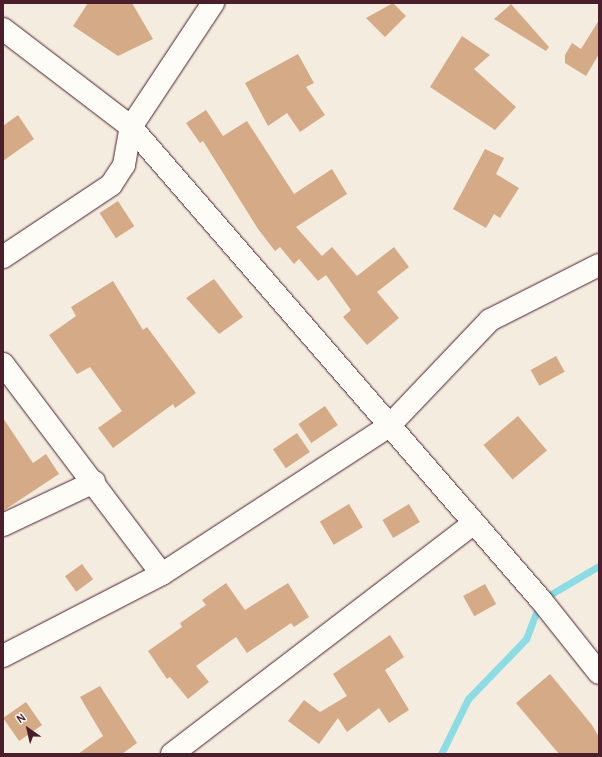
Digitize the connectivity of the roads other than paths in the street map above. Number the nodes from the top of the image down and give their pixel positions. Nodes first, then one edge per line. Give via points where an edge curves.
1 (213, 3) edge
2 (3, 29) edge
3 (131, 127) junction
4 (3, 257) edge
5 (599, 265) edge
6 (3, 364) edge
7 (389, 426) junction
8 (94, 482) junction
9 (473, 524) junction
10 (3, 525) edge
11 (162, 574) junction
12 (3, 656) edge
13 (599, 673) edge
14 (172, 754) edge

1 - 3 street
2 - 3 street
3 - 4 street via 124,165 111,186
3 - 7 street
5 - 7 street via 490,320
6 - 8 street
7 - 9 street
7 - 11 street
8 - 10 street
8 - 11 street
9 - 13 street via 541,600
9 - 14 street
11 - 12 street

